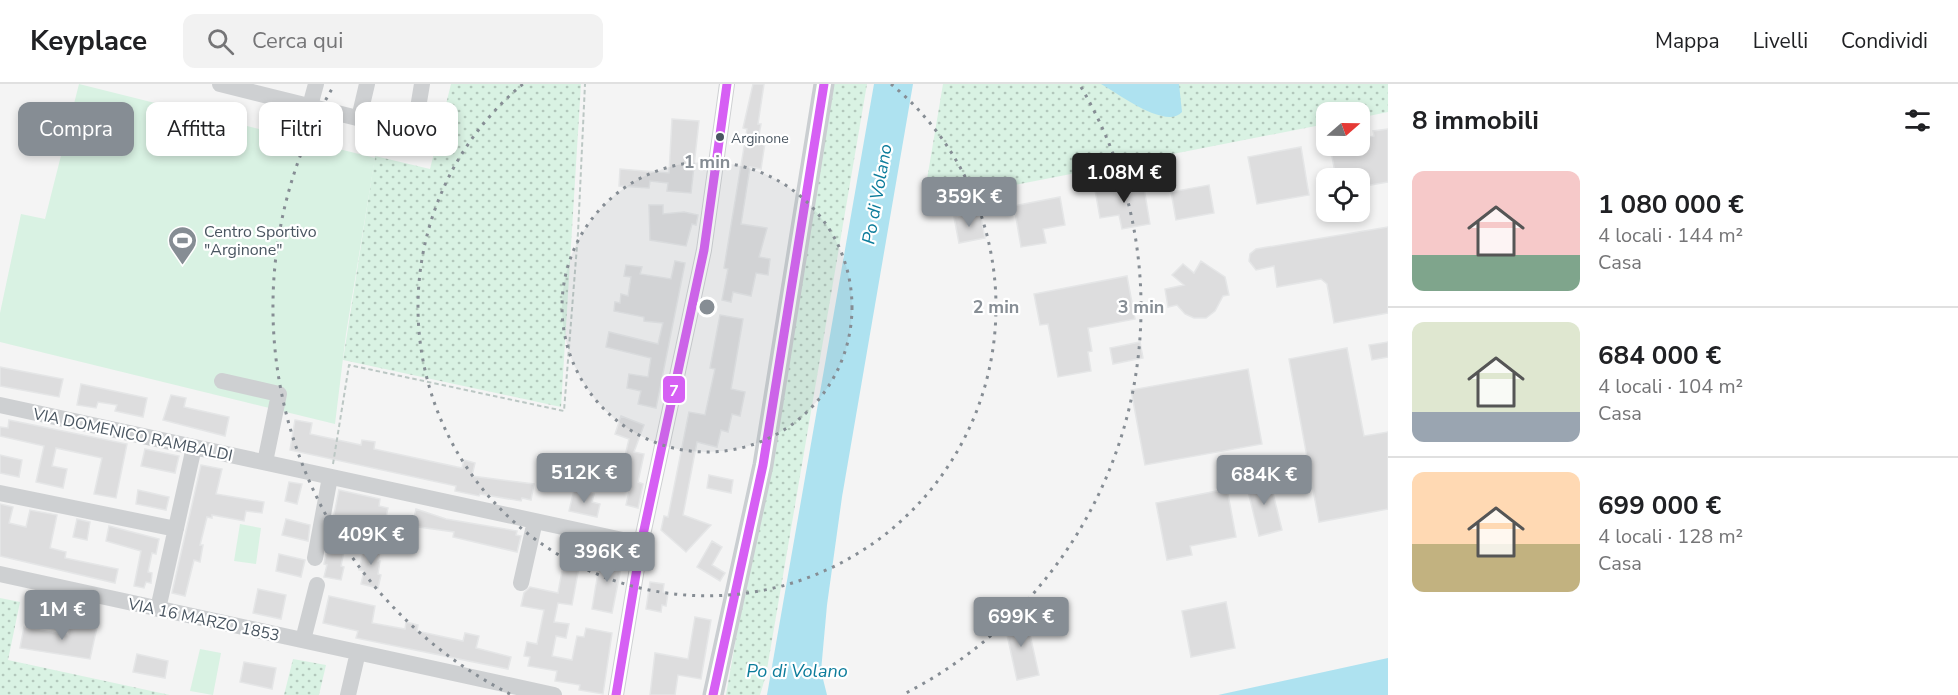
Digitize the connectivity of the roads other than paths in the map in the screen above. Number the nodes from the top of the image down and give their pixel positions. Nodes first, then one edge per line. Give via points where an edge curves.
1 (220, 84) edge
2 (316, 84) edge
3 (367, 84) edge
4 (423, 84) edge
5 (727, 84) edge
6 (824, 84) edge
7 (294, 102) edge
8 (311, 102) edge
9 (363, 102) edge
10 (420, 102) edge
11 (222, 381) dead end
12 (0, 405) edge
13 (195, 447) junction
14 (265, 462) junction
15 (330, 477) junction
16 (0, 493) edge
17 (535, 521) junction
18 (176, 529) junction
19 (641, 544) junction
20 (315, 558) dead end
21 (0, 574) edge
22 (521, 583) dead end
23 (317, 585) dead end
24 (158, 609) junction
25 (303, 640) junction
26 (358, 652) junction
27 (348, 695) edge
28 (554, 695) edge
29 (616, 695) edge
30 (713, 695) edge

1 - 7 street
2 - 8 street
3 - 9 street
4 - 10 street
5 - 19 street via 704,250
6 - 30 main road via 763,465
11 - 14 street via 279,394
12 - 13 street, VIA DOMENICO RAMBALDI
13 - 14 street, VIA DOMENICO RAMBALDI
13 - 18 street
14 - 15 street, VIA DOMENICO RAMBALDI
15 - 17 street, VIA DOMENICO RAMBALDI
15 - 20 street
16 - 18 street
17 - 19 street, VIA DOMENICO RAMBALDI
17 - 22 street
18 - 24 street
19 - 29 street
21 - 24 street, VIA 16 MARZO 1853
23 - 25 street, VIA 16 MARZO 1853
24 - 25 street, VIA 16 MARZO 1853
25 - 26 street, VIA 16 MARZO 1853
26 - 27 street
26 - 28 street, VIA 16 MARZO 1853

